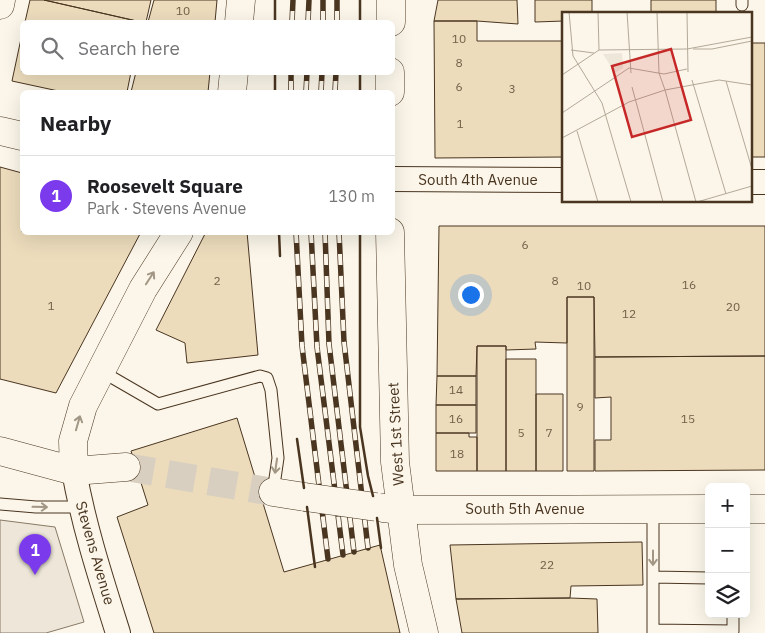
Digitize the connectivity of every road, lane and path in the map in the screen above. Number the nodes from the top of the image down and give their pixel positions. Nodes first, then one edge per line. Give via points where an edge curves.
1 (2, 0) edge
2 (241, 0) edge
3 (391, 0) edge
4 (0, 5) edge
5 (239, 20) edge
6 (391, 20) edge
7 (234, 75) edge
8 (390, 75) edge
9 (232, 90) edge
10 (390, 90) edge
11 (0, 131) edge
12 (20, 136) edge
13 (395, 180) edge
14 (562, 180) edge
15 (752, 182) edge
16 (765, 182) edge
17 (177, 235) edge
18 (390, 235) edge
19 (101, 371) junction
20 (0, 451) edge
21 (126, 467) tunnel mouth
22 (74, 471) junction
23 (272, 492) joint
24 (0, 504) edge
25 (80, 507) junction
26 (389, 508) junction
27 (653, 509) junction
28 (705, 509) edge
29 (750, 509) edge
30 (765, 509) edge
31 (653, 577) junction
32 (705, 578) edge
33 (733, 618) edge
34 (653, 632) edge
35 (118, 633) edge
36 (424, 633) edge

1 - 4 street
2 - 5 street
3 - 6 street
7 - 9 street
8 - 10 street
11 - 12 street
13 - 14 street, South 4th Avenue
15 - 16 street
19 -> 17 street via 143,289
18 - 26 street, West 1st Street via 395,462
22 -> 19 street via 73,441 83,406
19 -> 23 lane via 158,404 260,376 267,378 278,458
20 - 22 street
21 - 22 street
22 - 25 street, Stevens Avenue
23 - 26 street, South 5th Avenue, bridge
24 -> 25 lane
25 - 35 street, Stevens Avenue
26 - 27 street, South 5th Avenue
26 - 36 street, West 1st Street via 408,565
27 - 28 street, South 5th Avenue
27 -> 31 lane
29 - 30 street
31 - 32 lane
31 - 34 lane
33 - 34 lane via 733,631

